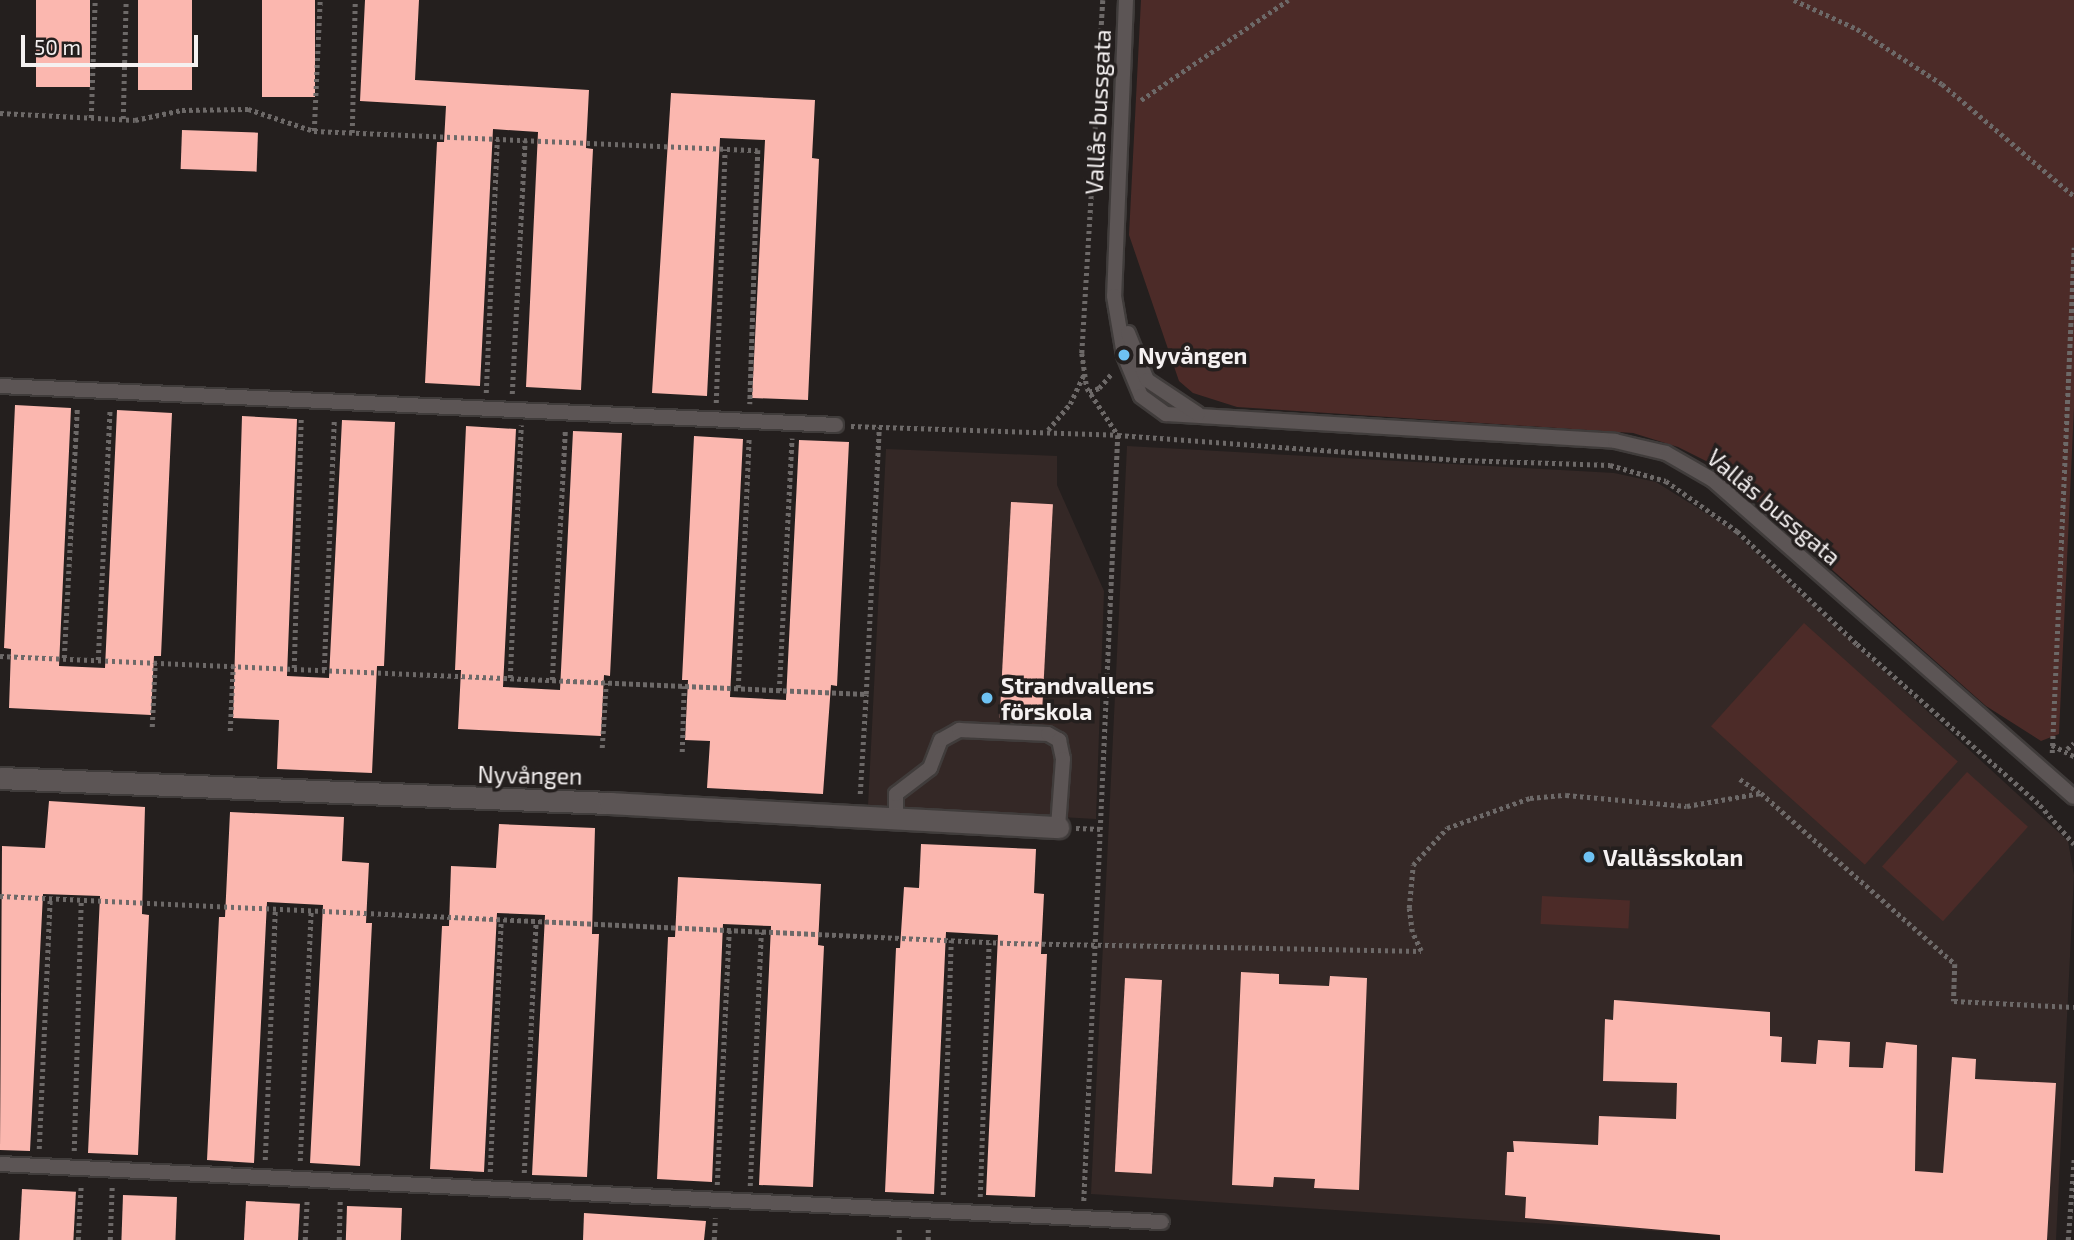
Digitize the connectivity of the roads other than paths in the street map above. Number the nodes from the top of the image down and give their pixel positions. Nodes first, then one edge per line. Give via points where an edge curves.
1 (1126, 0) edge
2 (0, 386) edge
3 (836, 425) road end
4 (0, 778) edge
5 (2074, 797) edge
6 (896, 822) junction
7 (1058, 827) joint
8 (0, 1164) edge
9 (1163, 1222) dead end

1 - 5 lane, Vallås bussgata via 1115,225 1130,344 1147,380 1203,416 1615,441 1666,453 1713,480
2 - 3 lane
4 - 6 street, Nyvången via 610,803
6 - 7 street, Nyvången
6 - 7 lane via 897,794 930,768 941,740 959,730 1048,734 1059,740 1063,759
8 - 9 lane

